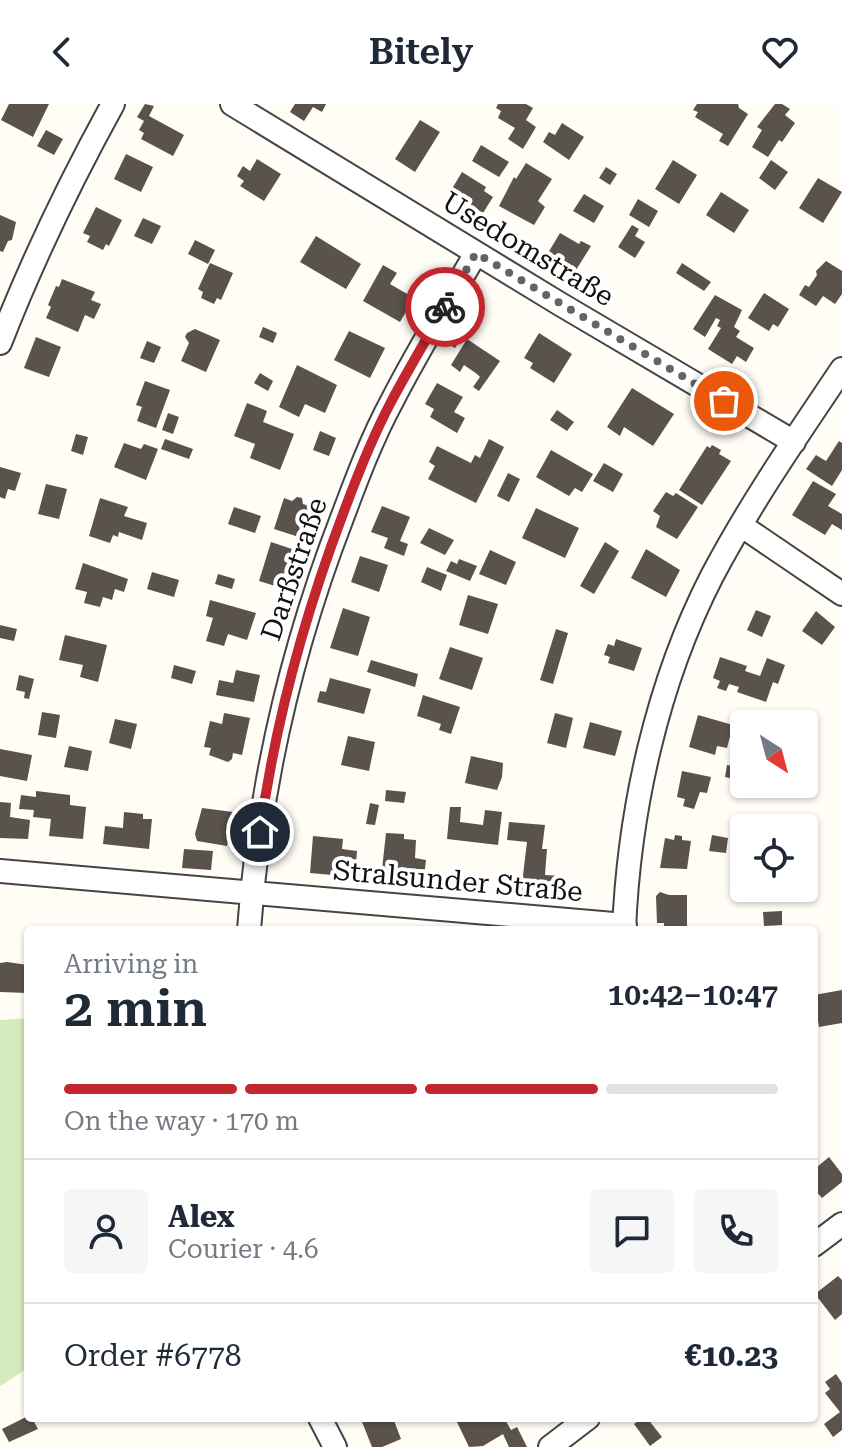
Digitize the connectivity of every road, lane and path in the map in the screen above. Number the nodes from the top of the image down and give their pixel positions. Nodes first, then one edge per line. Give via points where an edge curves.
1 (113, 104) edge
2 (232, 104) edge
3 (476, 253) junction
4 (0, 343) edge
5 (842, 369) edge
6 (794, 442) junction
7 (742, 526) junction
8 (842, 594) edge
9 (0, 871) edge
10 (252, 893) junction
11 (249, 926) edge
12 (613, 926) edge
13 (624, 926) edge
14 (842, 1224) edge
15 (818, 1242) edge
16 (322, 1422) edge
17 (583, 1422) edge
18 (335, 1447) edge
19 (550, 1447) edge

1 - 4 street via 54,216
2 - 3 street, Usedomstraße
3 - 6 street, Usedomstraße
3 - 10 street, Darßstraße via 389,406 326,559 277,730
5 - 6 street
6 - 7 street
7 - 8 street
7 - 13 street via 697,610 661,710 634,831
9 - 10 street, Stralsunder Straße
10 - 11 street, Darßstraße
10 - 12 street, Stralsunder Straße
14 - 15 street
16 - 18 street
17 - 19 street

